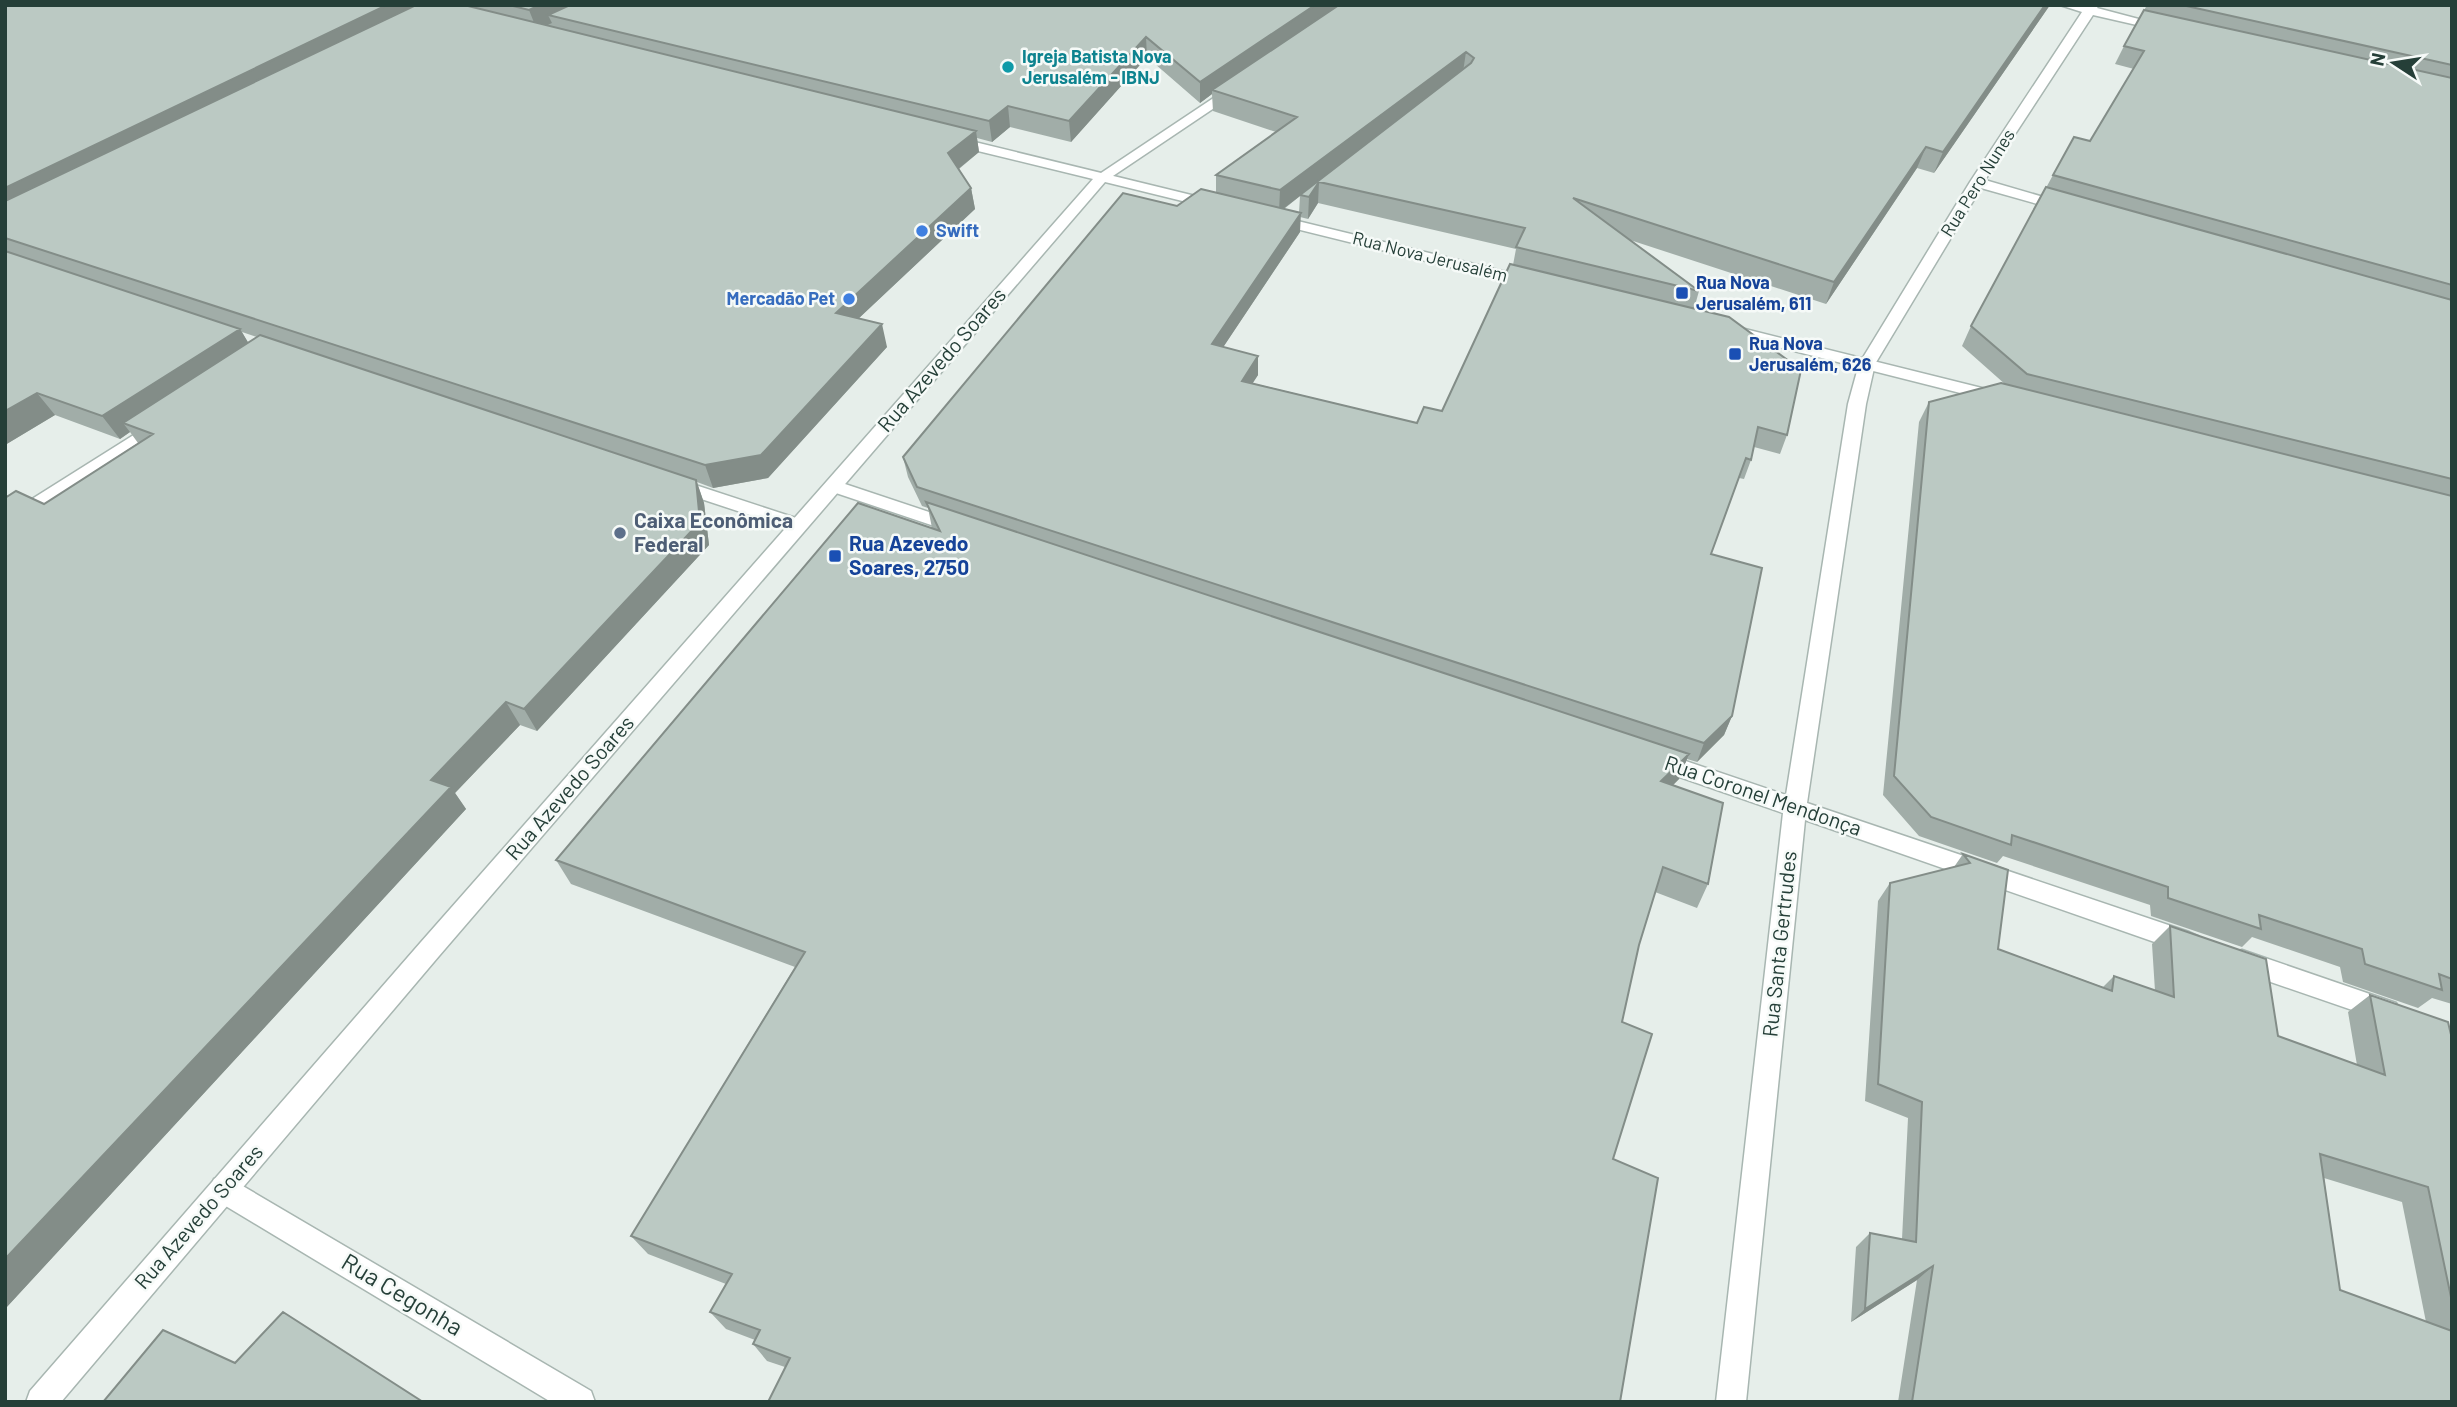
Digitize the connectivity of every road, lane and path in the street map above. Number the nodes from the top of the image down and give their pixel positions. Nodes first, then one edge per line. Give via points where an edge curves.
1 (2066, 5) edge
2 (2091, 8) edge
3 (2170, 29) edge
4 (1244, 81) edge
5 (936, 136) edge
6 (1102, 177) junction
7 (1977, 183) junction
8 (1231, 208) edge
9 (2082, 212) edge
10 (1256, 215) edge
11 (1545, 285) edge
12 (1713, 326) edge
13 (1867, 364) junction
14 (2013, 401) edge
15 (168, 418) edge
16 (656, 478) edge
17 (833, 486) junction
18 (5, 525) edge
19 (798, 525) junction
20 (968, 531) edge
21 (1637, 753) edge
22 (1795, 806) junction
23 (2412, 1020) edge
24 (224, 1189) junction
25 (41, 1402) edge
26 (580, 1402) edge
27 (1731, 1402) edge

1 - 2 street
2 - 3 street
2 - 7 street, Rua Pero Nunes
4 - 6 street, Rua Azevedo Soares
5 - 6 street
6 - 8 street
6 - 17 street, Rua Azevedo Soares
7 - 9 street
7 - 13 street, Rua Pero Nunes
10 - 11 street, Rua Nova Jerusalém via 1286,216
12 - 13 street
13 - 14 street
13 - 22 street, Rua Santa Gertrudes
15 - 18 street
16 - 19 street
17 - 19 street, Rua Azevedo Soares
17 - 20 street
19 - 24 street, Rua Azevedo Soares
21 - 22 street, Rua Coronel Mendonça
22 - 23 street, Rua Coronel Mendonça
22 - 27 street, Rua Santa Gertrudes
24 - 25 street, Rua Azevedo Soares
24 - 26 street, Rua Cegonha

